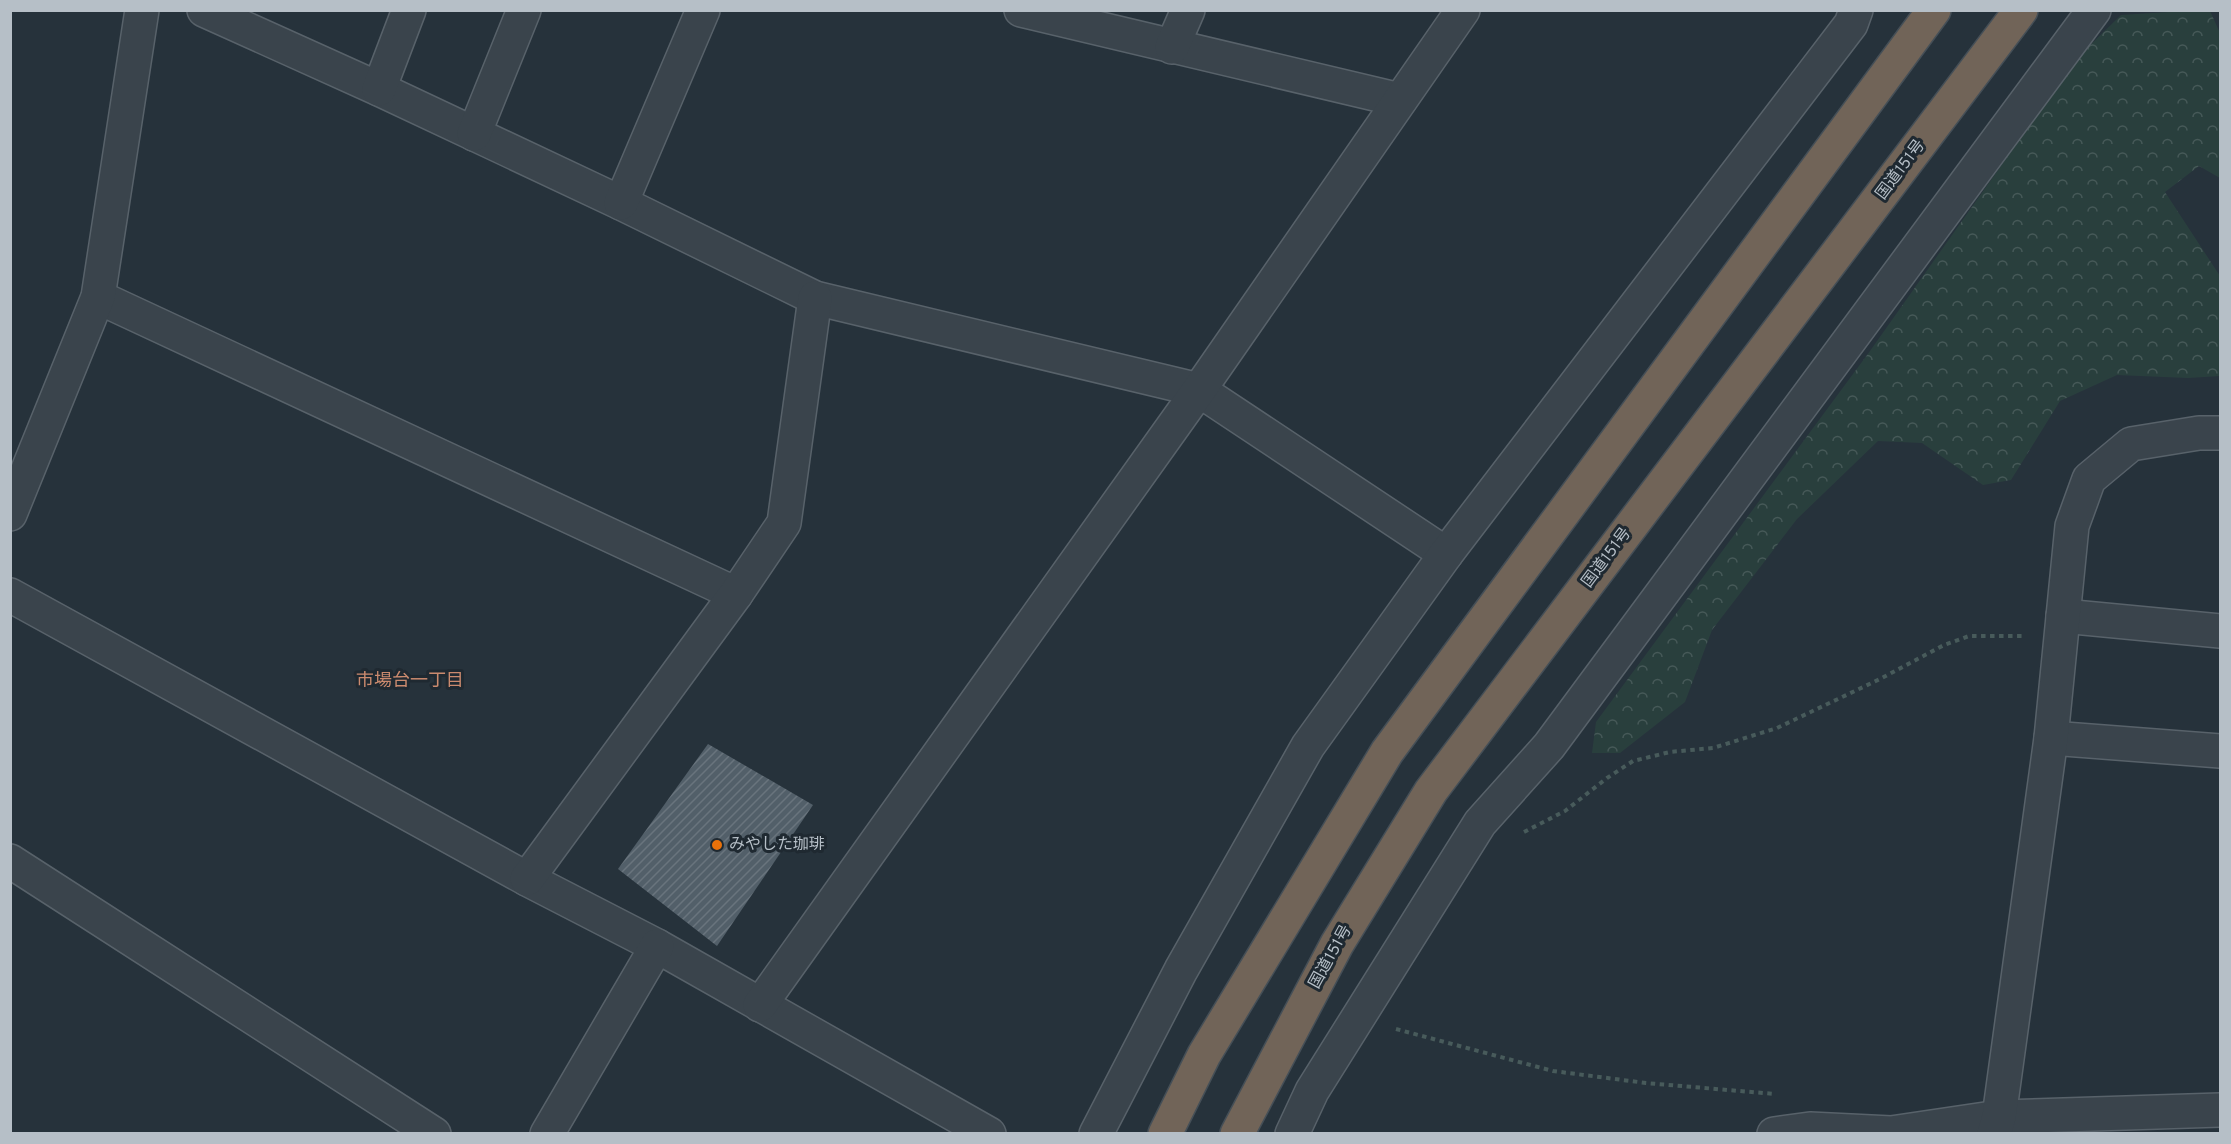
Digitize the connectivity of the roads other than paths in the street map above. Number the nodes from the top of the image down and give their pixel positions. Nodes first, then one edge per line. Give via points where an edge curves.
1 (142, 10) edge
2 (204, 10) edge
3 (410, 10) edge
4 (524, 10) edge
5 (703, 10) edge
6 (1021, 10) edge
7 (1188, 10) edge
8 (1463, 10) edge
9 (1856, 10) edge
10 (1934, 10) edge
11 (2021, 10) edge
12 (2094, 10) edge
13 (1172, 47) junction
14 (379, 89) junction
15 (1400, 100) junction
16 (474, 134) junction
17 (621, 203) junction
18 (98, 297) junction
19 (815, 298) junction
20 (1199, 390) junction
21 (2220, 433) edge
22 (10, 514) edge
23 (1446, 554) junction
24 (736, 594) junction
25 (10, 595) edge
26 (2062, 626) junction
27 (2220, 631) edge
28 (2051, 738) junction
29 (2220, 751) edge
30 (10, 861) edge
31 (527, 879) junction
32 (657, 946) junction
33 (760, 1005) junction
34 (2220, 1110) edge
35 (2124, 1124) edge
36 (1997, 1125) edge
37 (434, 1134) edge
38 (547, 1134) edge
39 (989, 1134) edge
40 (1096, 1134) edge
41 (1164, 1134) edge
42 (1237, 1134) edge
43 (1292, 1134) edge
44 (1774, 1134) edge

1 - 18 street
2 - 14 street
3 - 14 street
4 - 16 street
5 - 17 street
6 - 13 street
7 - 13 street
8 - 15 street
9 - 23 street via 1851,24
10 - 41 highway via 1387,752 1204,1055
11 - 42 highway, 国道151号 via 1431,791 1337,944
12 - 43 street via 1549,746 1475,831 1312,1091
13 - 15 street
14 - 16 street
15 - 20 street
16 - 17 street
17 - 19 street
18 - 22 street
18 - 24 street
19 - 20 street
19 - 24 street via 784,523
20 - 23 street
20 - 33 street
21 - 26 street via 2131,444 2089,479 2072,526
23 - 40 street via 1308,746 1181,970
24 - 31 street
25 - 31 street
26 - 27 street
26 - 28 street
28 - 29 street
28 - 36 street
30 - 37 street
31 - 32 street
32 - 33 street
32 - 38 street
33 - 39 street
34 - 35 street
35 - 36 street
36 - 44 street via 1891,1132 1810,1129

